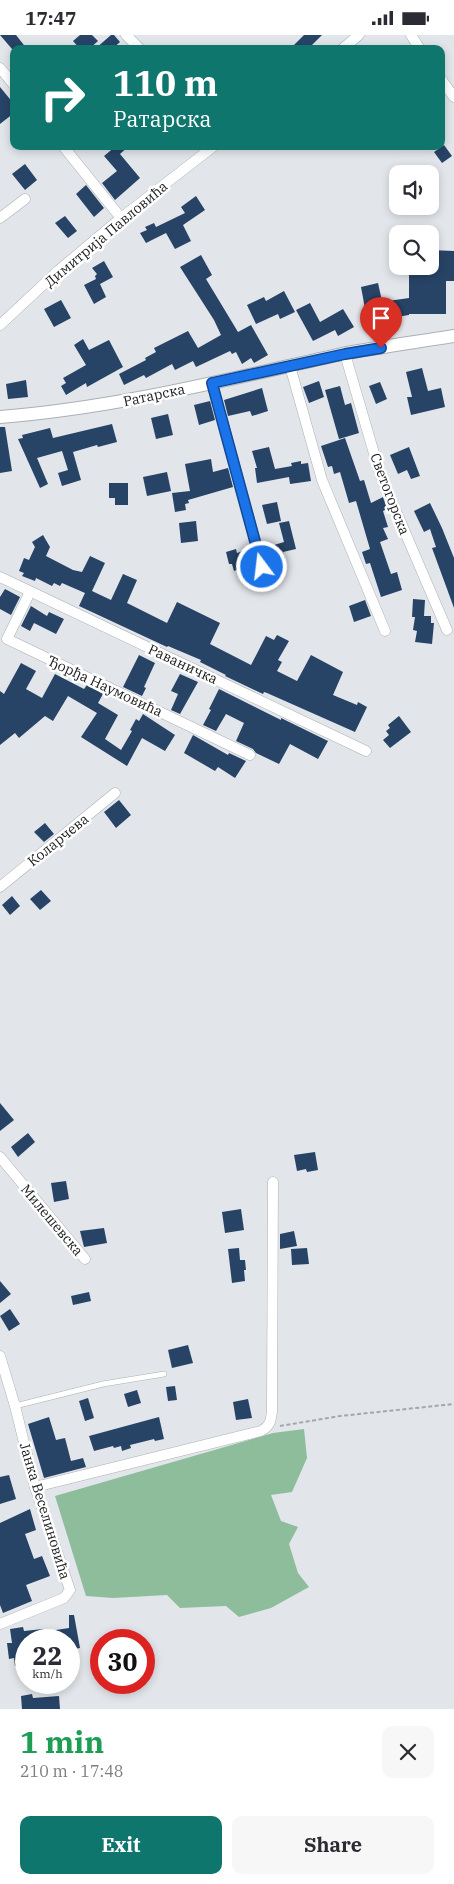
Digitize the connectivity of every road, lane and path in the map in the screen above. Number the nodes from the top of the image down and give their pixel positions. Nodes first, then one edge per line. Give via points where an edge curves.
1 (126, 35) edge
2 (359, 35) edge
3 (136, 45) edge
4 (347, 45) edge
5 (0, 68) edge
6 (10, 80) edge
7 (445, 85) edge
8 (454, 97) edge
9 (66, 150) edge
10 (209, 150) edge
11 (25, 199) dead end
12 (121, 218) junction
13 (0, 219) edge
14 (0, 325) edge
15 (454, 336) edge
16 (345, 354) junction
17 (290, 366) junction
18 (212, 383) junction
19 (0, 417) edge
20 (262, 567) dead end
21 (0, 577) edge
22 (30, 592) junction
23 (447, 630) dead end
24 (385, 631) dead end
25 (366, 751) dead end
26 (250, 755) dead end
27 (115, 793) dead end
28 (0, 887) edge
29 (0, 1157) edge
30 (273, 1182) dead end
31 (85, 1259) dead end
32 (0, 1355) edge
33 (164, 1374) dead end
34 (454, 1404) edge
35 (15, 1406) junction
36 (268, 1427) junction
37 (35, 1487) junction
38 (0, 1624) edge

1 - 3 street
2 - 4 street
5 - 6 street
7 - 8 street
9 - 12 street
10 - 12 street, Димитрија Павловића
11 - 13 street
12 - 14 street, Димитрија Павловића
15 - 16 street, Ратарска
16 - 17 street, Ратарска
16 - 23 street, Светогорска via 380,474
17 - 18 street, Ратарска
17 - 24 street via 322,480
18 - 19 street, Ратарска via 108,404
18 - 20 street
21 - 22 street, Раваничка
22 - 25 street, Раваничка
22 - 26 street, Ђорђа Наумовића via 7,639
27 - 28 street, Коларчева
29 - 31 street, Милешевска
30 - 36 street via 272,1411
32 - 35 street, Јанка Веселиновића
33 - 35 lane via 103,1384
34 - 36 path
35 - 37 street, Јанка Веселиновића
36 - 37 street
37 - 38 street, Јанка Веселиновића via 70,1590 64,1598

